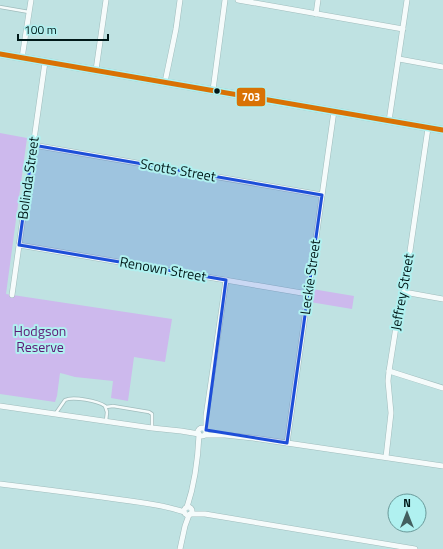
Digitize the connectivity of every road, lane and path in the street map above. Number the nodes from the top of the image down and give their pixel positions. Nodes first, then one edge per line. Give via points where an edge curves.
1 (31, 0) edge
2 (106, 0) edge
3 (180, 0) edge
4 (225, 0) edge
5 (238, 0) edge
6 (318, 0) edge
7 (407, 0) edge
8 (0, 7) edge
9 (29, 12) junction
10 (316, 14) junction
11 (403, 29) junction
12 (0, 54) edge
13 (22, 58) junction
14 (399, 59) junction
15 (45, 62) junction
16 (443, 67) edge
17 (96, 70) junction
18 (165, 82) junction
19 (213, 90) junction
20 (334, 111) junction
21 (389, 121) junction
22 (428, 128) junction
23 (443, 130) edge
24 (33, 145) junction
25 (322, 195) junction
26 (19, 245) junction
27 (226, 280) junction
28 (404, 292) junction
29 (308, 294) junction
30 (12, 295) dead end
31 (443, 299) edge
32 (389, 371) junction
33 (443, 388) edge
34 (0, 406) edge
35 (106, 407) junction
36 (55, 414) junction
37 (106, 421) junction
38 (152, 428) junction
39 (202, 432) junction
40 (287, 443) junction
41 (386, 457) junction
42 (443, 466) edge
43 (0, 484) edge
44 (188, 511) junction
45 (180, 549) edge
46 (415, 549) edge

1 - 9 street
2 - 17 street
3 - 18 street
4 - 19 street
5 - 10 street
6 - 10 street
7 - 11 street
8 - 9 lane
9 - 13 street
10 - 11 street
11 - 14 street
12 - 13 main road
13 - 15 main road
14 - 16 street
14 - 21 street
15 - 17 main road
15 - 24 street, Bolinda Street
17 - 18 main road
18 - 19 main road
19 - 20 main road
20 - 21 main road
20 - 25 street, Leckie Street
21 - 22 main road
22 - 23 main road
22 - 28 street, Jeffrey Street
24 - 25 street, Scotts Street
24 - 26 street, Bolinda Street
25 - 29 street, Leckie Street
26 - 27 street, Renown Street
26 - 30 street, Bolinda Street
27 - 29 street, Renown Street
27 - 39 street
28 - 31 street
28 - 32 street, Jeffrey Street
29 - 40 street, Leckie Street
32 - 33 street
32 - 41 street, Jeffrey Street via 391,408
34 - 36 street
35 - 36 lane via 100,403 71,398 65,400
35 - 37 lane
35 - 38 lane via 150,412
36 - 37 street
37 - 38 street
38 - 39 street
39 - 40 street
39 - 44 street
40 - 41 street
41 - 42 street
43 - 44 street
44 - 45 street
44 - 46 street

